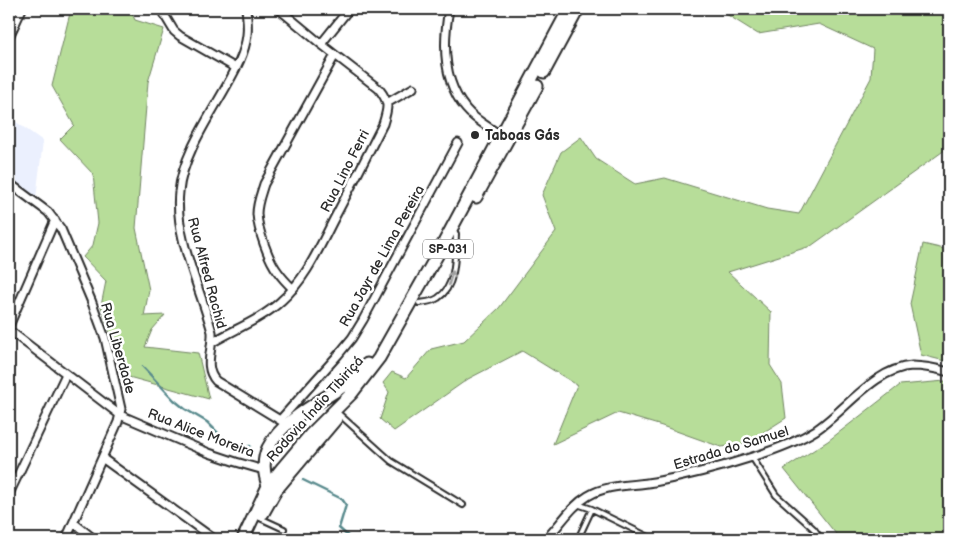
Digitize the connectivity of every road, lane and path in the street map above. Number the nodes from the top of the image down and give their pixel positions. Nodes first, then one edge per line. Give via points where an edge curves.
1 (22, 9) edge
2 (246, 9) edge
3 (279, 9) edge
4 (349, 9) edge
5 (449, 9) edge
6 (568, 9) edge
7 (578, 9) edge
8 (165, 16) dead end
9 (9, 37) edge
10 (321, 44) junction
11 (335, 55) junction
12 (236, 68) junction
13 (413, 88) dead end
14 (387, 103) junction
15 (500, 135) junction
16 (458, 143) dead end
17 (9, 184) edge
18 (55, 220) junction
19 (456, 234) junction
20 (293, 289) junction
21 (418, 303) junction
22 (9, 328) edge
23 (212, 342) junction
24 (385, 348) junction
25 (949, 372) edge
26 (66, 374) junction
27 (339, 414) junction
28 (120, 415) junction
29 (284, 423) junction
30 (752, 457) junction
31 (102, 458) junction
32 (264, 470) junction
33 (268, 486) junction
34 (9, 494) edge
35 (577, 504) junction
36 (463, 505) dead end
37 (592, 509) junction
38 (260, 518) junction
39 (74, 523) junction
40 (284, 529) dead end
41 (66, 539) edge
42 (94, 539) edge
43 (214, 539) edge
44 (243, 539) edge
45 (251, 539) edge
46 (546, 539) edge
47 (578, 539) edge
48 (653, 539) edge
49 (821, 539) edge

1 - 9 street
2 - 12 street, Rua Alfred Rachid via 247,36
3 - 10 street
4 - 10 street
5 - 15 street via 447,68 454,87 468,110
6 - 15 highway, Rodovia Índio Tibiriçá / SP-031
7 - 19 highway, Rodovia Índio Tibiriçá / SP-031
8 - 12 street via 180,36
10 - 11 street
11 - 14 street via 379,89
11 - 20 street via 258,200 257,214 271,262
12 - 23 street, Rua Alfred Rachid via 192,149 179,191 178,212 186,250 209,319
13 - 14 street
14 - 20 street, Rua Lino Ferri via 384,124 307,270
15 - 24 highway, Rodovia Índio Tibiriçá / SP-031
16 - 29 street, Rua Jayr de Lima Pereira via 352,338
17 - 18 street, Rua Liberdade
18 - 22 street
18 - 28 street, Rua Liberdade via 105,338 120,400
19 - 21 highway, Rodovia Índio Tibiriçá / SP-031
21 -> 19 lane via 440,297 446,290 452,278
20 - 23 street, Rua Lino Ferri via 280,303
21 - 27 highway, Rodovia Índio Tibiriçá / SP-031 via 372,378
22 - 26 street, Rua Alice Moreira
23 - 29 street, Rua Alfred Rachid via 208,366 210,375
24 - 29 highway via 346,383
24 - 33 highway, Rodovia Índio Tibiriçá / SP-031 via 352,393 310,435
25 - 30 street, Estrada do Samuel via 912,366 891,372 798,441
26 - 28 street, Rua Alice Moreira
26 - 34 street
27 - 36 lane via 391,461
27 - 38 highway, Rodovia Índio Tibiriçá / SP-031 via 281,484
28 - 31 street, Rua Liberdade
28 - 32 street, Rua Alice Moreira via 209,453
29 - 32 highway via 268,449
30 - 35 street, Estrada do Samuel via 677,478 608,488
30 - 49 lane via 776,495
31 - 39 street, Rua Liberdade
31 - 43 street
32 - 33 highway
33 - 44 highway, Rodovia Índio Tibiriçá / SP-031
35 - 37 lane
35 - 46 street, Estrada do Samuel
37 - 47 lane
37 - 48 lane
38 - 40 lane
38 - 45 highway, Rodovia Índio Tibiriçá / SP-031
39 - 41 street, Rua Liberdade
39 - 42 street

